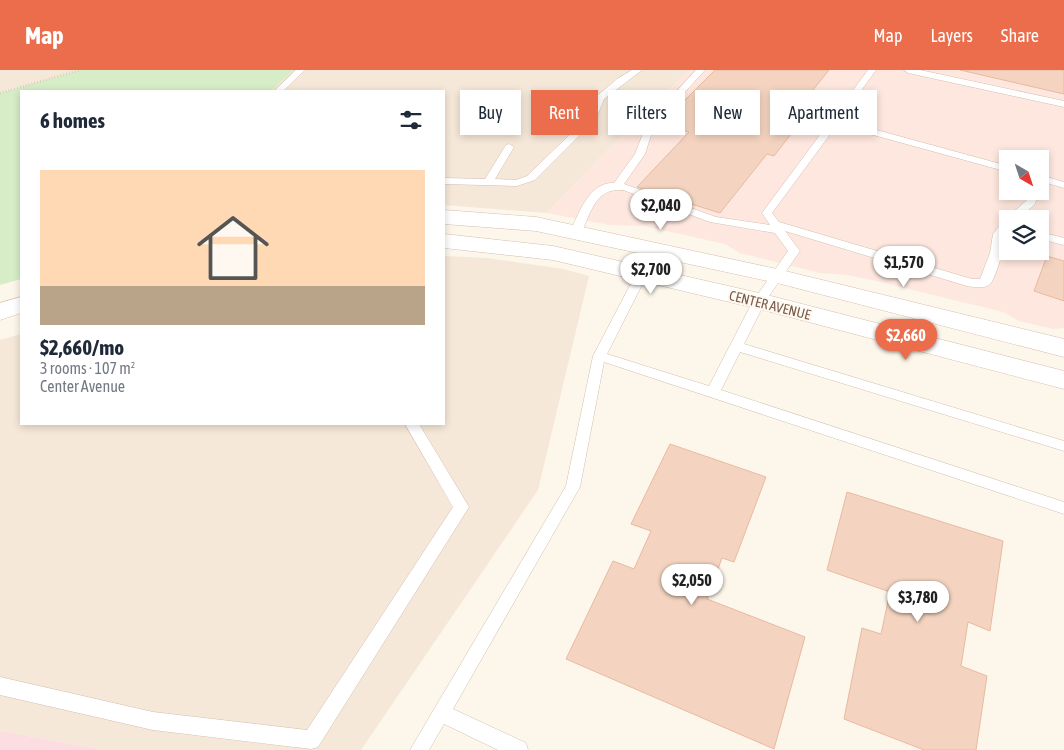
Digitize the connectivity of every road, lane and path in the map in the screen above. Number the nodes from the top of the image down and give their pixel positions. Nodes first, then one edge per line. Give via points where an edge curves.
1 (79, 70) edge
2 (301, 70) edge
3 (636, 70) edge
4 (700, 70) edge
5 (872, 70) edge
6 (908, 70) edge
7 (279, 90) edge
8 (857, 90) edge
9 (0, 93) edge
10 (1064, 104) edge
11 (877, 134) edge
12 (825, 135) edge
13 (509, 147) dead end
14 (999, 167) edge
15 (445, 181) edge
16 (488, 182) junction
17 (1049, 182) edge
18 (1064, 185) edge
19 (617, 187) junction
20 (1032, 200) edge
21 (1022, 210) edge
22 (445, 217) edge
23 (777, 227) junction
24 (576, 232) junction
25 (1049, 238) edge
26 (999, 239) edge
27 (445, 241) edge
28 (1064, 242) edge
29 (642, 273) junction
30 (777, 276) junction
31 (759, 301) junction
32 (20, 306) edge
33 (0, 312) edge
34 (736, 346) junction
35 (1064, 348) edge
36 (599, 356) junction
37 (1064, 380) edge
38 (713, 392) junction
39 (413, 425) edge
40 (1064, 446) edge
41 (1064, 508) edge
42 (0, 686) edge
43 (441, 713) junction
44 (419, 750) edge
45 (519, 750) edge

1 - 9 path
2 - 7 lane
3 - 16 lane via 600,98 593,117 531,178 517,183
4 - 19 lane via 650,125 640,154
5 - 8 lane
6 - 10 lane
11 - 14 lane
12 - 23 lane via 768,213
13 - 16 lane
15 - 16 lane
17 - 18 lane
19 - 23 lane via 714,220
19 - 24 lane via 609,186 591,199
20 - 21 lane
22 - 24 street, CENTER AVENUE via 536,224
23 - 26 lane via 972,283 985,283
23 - 30 lane via 794,251
24 - 30 street, CENTER AVENUE
25 - 28 lane
27 - 29 street, CENTER AVENUE via 553,253
29 - 31 street, CENTER AVENUE
29 - 36 lane
30 - 31 lane
30 - 35 street, CENTER AVENUE
31 - 34 lane
31 - 37 street, CENTER AVENUE
32 - 33 street
34 - 38 lane
34 - 40 lane
36 - 38 lane
36 - 43 lane via 573,487
38 - 41 lane
39 - 42 lane via 461,507 311,740 154,721
43 - 44 lane
43 - 45 lane

